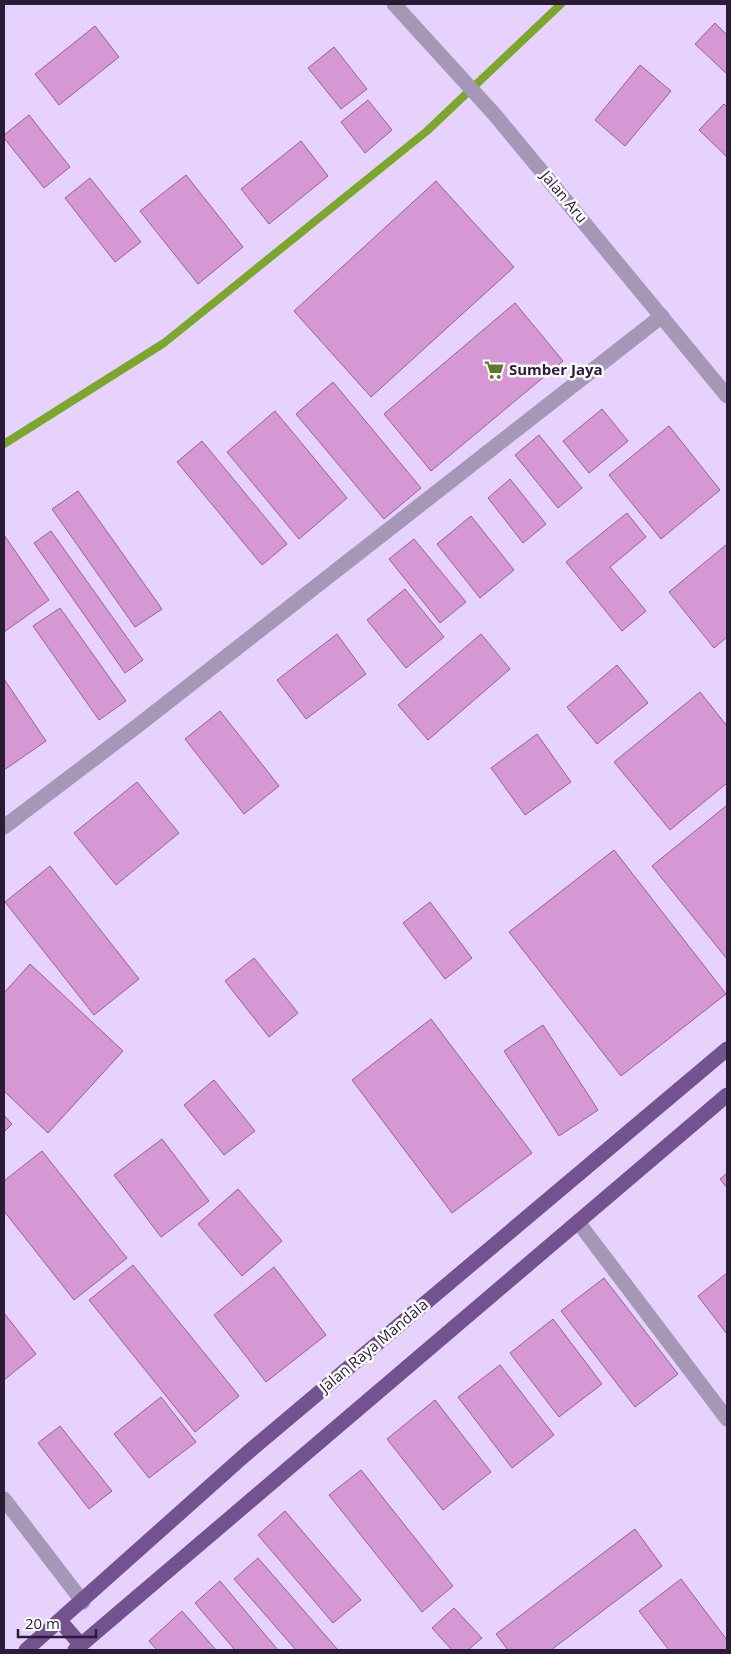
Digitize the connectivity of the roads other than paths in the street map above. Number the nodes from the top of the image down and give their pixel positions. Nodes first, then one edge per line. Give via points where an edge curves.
1 (394, 4) edge
2 (662, 316) junction
3 (727, 396) edge
4 (4, 827) edge
5 (727, 1049) edge
6 (727, 1095) edge
7 (578, 1222) junction
8 (727, 1419) edge
9 (4, 1499) edge
10 (84, 1602) junction
11 (60, 1622) junction
12 (78, 1648) edge
13 (26, 1650) edge

1 - 2 street, Jalan Aru via 495,115
2 - 3 street, Jalan Aru
2 - 4 street
5 - 10 highway, Jalan Raya Mandala via 246,1454
6 - 7 highway
7 - 8 street
7 - 12 highway
9 - 10 street
10 - 11 highway, Jalan Raya Mandala
11 - 12 highway
11 - 13 highway, Jalan Raya Mandala

